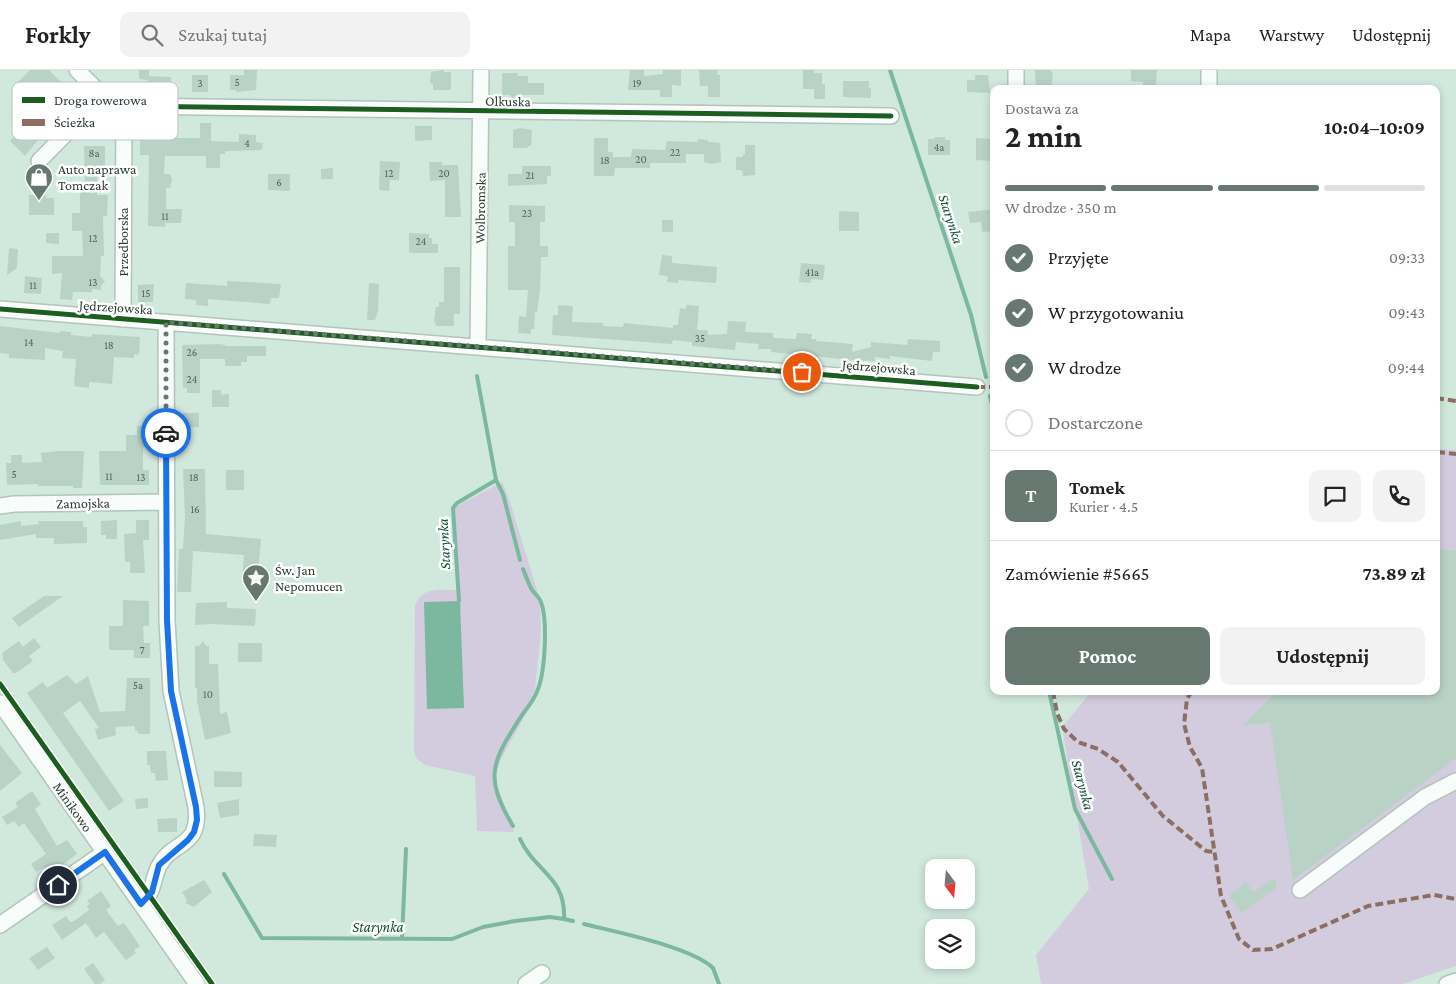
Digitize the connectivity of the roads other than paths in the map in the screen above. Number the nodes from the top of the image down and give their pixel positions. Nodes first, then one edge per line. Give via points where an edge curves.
1 (77, 70) edge
2 (481, 70) edge
3 (1016, 70) edge
4 (1209, 70) edge
5 (89, 82) edge
6 (1016, 85) edge
7 (1209, 85) edge
8 (178, 107) edge
9 (482, 112) junction
10 (891, 116) dead end
11 (60, 140) edge
12 (124, 140) edge
13 (39, 161) dead end
14 (0, 309) edge
15 (123, 319) junction
16 (166, 322) junction
17 (478, 346) junction
18 (978, 387) dead end
19 (166, 502) junction
20 (0, 506) edge
21 (0, 703) edge
22 (1456, 781) edge
23 (105, 852) junction
24 (1300, 890) dead end
25 (141, 904) junction
26 (0, 925) edge
27 (542, 973) dead end
28 (1456, 980) edge
29 (197, 984) edge
30 (526, 984) edge
31 (1447, 984) edge

1 - 5 street
2 - 9 street, Wolbromska
3 - 6 street
4 - 7 street
8 - 9 street, Olkuska
9 - 10 street, Olkuska
9 - 17 street, Wolbromska
11 - 13 street
12 - 15 street, Przedborska
14 - 15 street, Jędrzejowska
15 - 16 street, Jędrzejowska
16 - 17 street, Jędrzejowska
16 - 19 street
17 - 18 street, Jędrzejowska
19 - 20 street, Zamojska
19 - 25 street via 171,691 197,820 188,840 159,865 152,892
21 - 23 street, Minikowo
22 - 24 street via 1425,797
23 - 25 street, Minikowo
23 - 26 street
25 - 29 street, Minikowo
27 - 30 street
28 - 31 street

